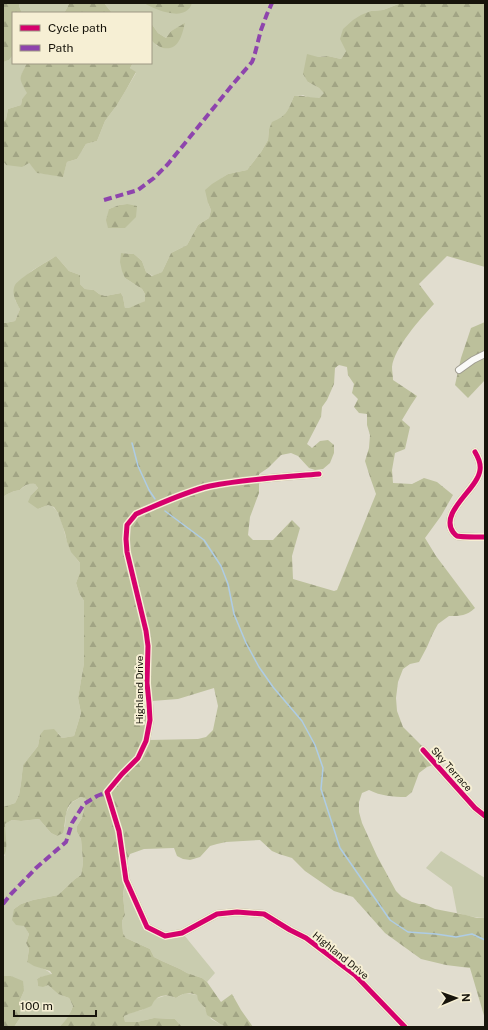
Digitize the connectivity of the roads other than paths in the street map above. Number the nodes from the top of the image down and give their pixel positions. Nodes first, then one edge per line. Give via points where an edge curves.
1 (485, 354) edge
2 (459, 370) dead end
3 (475, 452) dead end
4 (319, 474) dead end
5 (485, 537) edge
6 (423, 750) dead end
7 (485, 816) edge
8 (405, 1027) edge

1 - 2 street
3 - 5 street via 478,456 479,474 450,517 450,527 455,535
4 - 8 street, Highland Drive via 250,480 209,487 181,495 136,514 127,525 128,552 148,646 150,720 146,741 138,758 107,792 119,831 126,880 147,926 165,936 182,933 217,914 264,914 306,938 355,975
6 - 7 street, Sky Terrace

